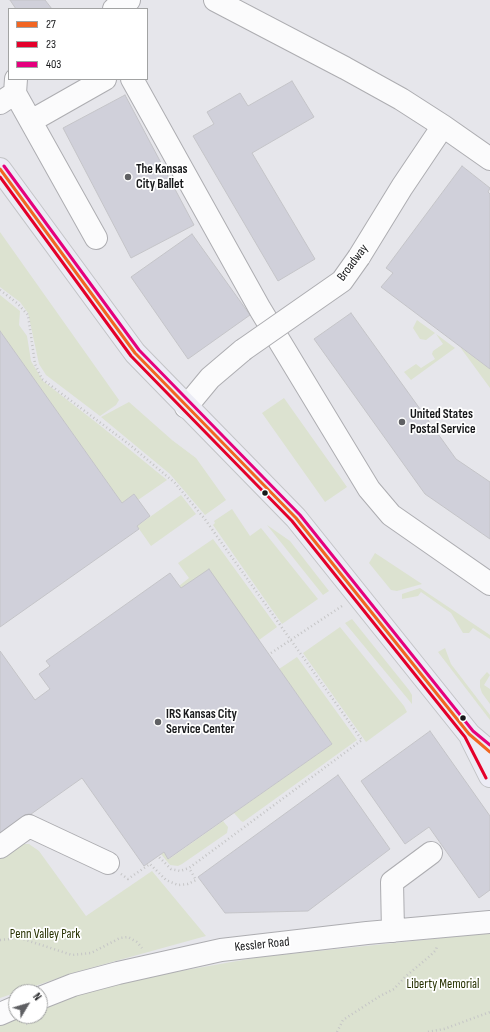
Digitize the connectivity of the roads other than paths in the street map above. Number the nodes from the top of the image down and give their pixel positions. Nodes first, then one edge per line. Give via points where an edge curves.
1 (130, 0) edge
2 (215, 0) edge
3 (116, 8) edge
4 (103, 80) edge
5 (133, 80) edge
6 (10, 92) edge
7 (31, 121) junction
8 (443, 126) junction
9 (490, 159) edge
10 (0, 169) edge
11 (96, 238) dead end
12 (186, 407) junction
13 (490, 584) edge
14 (469, 734) junction
15 (490, 752) edge
16 (490, 776) edge
17 (0, 847) edge
18 (431, 853) dead end
19 (108, 863) road end
20 (490, 922) edge
21 (393, 931) junction
22 (48, 1004) edge

1 - 3 street
2 - 8 street via 366,80
4 - 7 street
5 - 13 street via 260,309 369,489 391,515
6 - 7 street
7 - 11 street
8 - 9 street
8 - 12 street, Broadway, bridge via 342,281 243,350 210,378
10 - 12 main road via 135,353
12 - 14 main road via 296,518
14 - 15 main road
14 - 16 main road
17 - 19 street via 28,826
18 - 21 street via 392,882
20 - 21 street, Kessler Road
21 - 22 street, Kessler Road via 221,950 73,986

